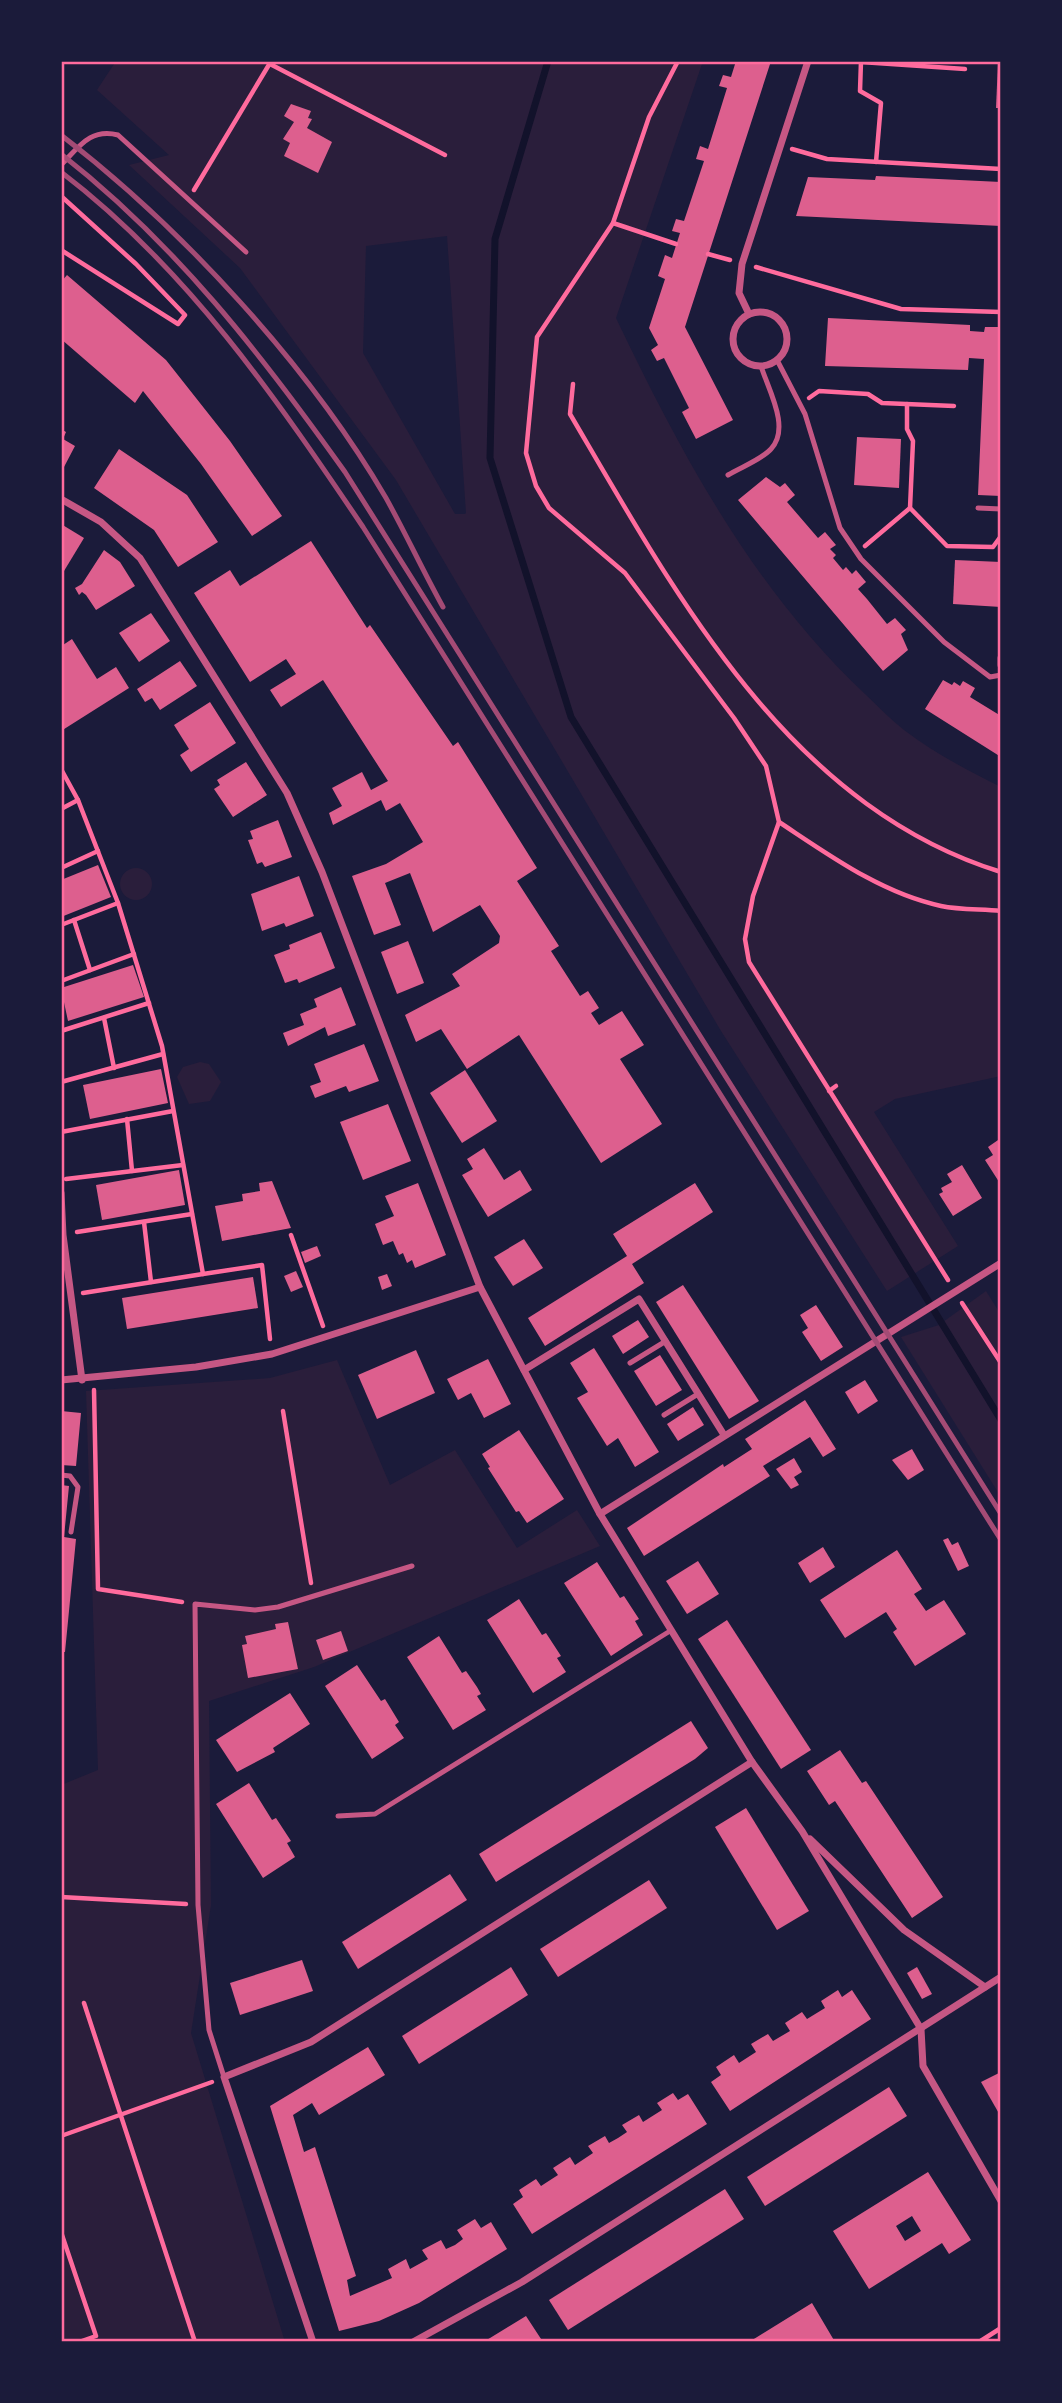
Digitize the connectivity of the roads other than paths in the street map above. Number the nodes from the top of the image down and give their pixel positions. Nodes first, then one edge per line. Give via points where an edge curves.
1 (808, 61) edge
2 (61, 165) edge
3 (246, 252) dead end
4 (748, 314) junction
5 (777, 360) junction
6 (761, 366) junction
7 (728, 475) dead end
8 (61, 499) edge
9 (978, 508) dead end
10 (1001, 509) edge
11 (1001, 658) edge
12 (1001, 665) edge
13 (1001, 675) edge
14 (61, 1193) edge
15 (1001, 1264) edge
16 (480, 1287) junction
17 (666, 1342) junction
18 (631, 1363) dead end
19 (524, 1370) junction
20 (61, 1380) edge
21 (82, 1380) junction
22 (698, 1394) junction
23 (664, 1415) dead end
24 (724, 1434) junction
25 (61, 1475) edge
26 (600, 1514) junction
27 (71, 1532) dead end
28 (412, 1566) dead end
29 (670, 1631) junction
30 (752, 1762) junction
31 (338, 1816) dead end
32 (802, 1831) junction
33 (1001, 1977) edge
34 (985, 1987) junction
35 (921, 2029) junction
36 (224, 2077) junction
37 (1001, 2201) edge
38 (313, 2342) edge
39 (413, 2342) edge

1 - 4 street via 742,264 739,293
2 - 3 lane via 90,135 103,131 118,135
4 - 5 street via 766,312 780,320 787,341
4 - 6 street via 735,328 734,344 746,362
5 - 6 street
5 - 13 lane via 800,405 840,528 857,553 944,642 990,677
6 - 7 lane via 778,417 777,441 770,451
8 - 16 street via 101,522 139,558 287,793 327,885
9 - 10 lane
11 - 12 street
14 - 21 street
15 - 24 street
16 - 19 street
16 - 21 street via 272,1354
17 - 18 lane
17 - 19 street via 639,1299
17 - 22 street
19 - 26 street
20 - 21 street
22 - 23 lane
22 - 24 street
24 - 26 street
25 - 27 lane via 70,1476 78,1487
26 - 29 street
28 - 36 lane via 313,1599 255,1610 195,1604 198,1905 209,2030
29 - 30 street
29 - 31 lane via 375,1814
30 - 32 street
30 - 36 street via 311,2042
32 - 34 street via 904,1930
32 - 35 street
33 - 34 street
34 - 35 street
35 - 37 street via 923,2066
35 - 39 street via 522,2282
36 - 38 street

